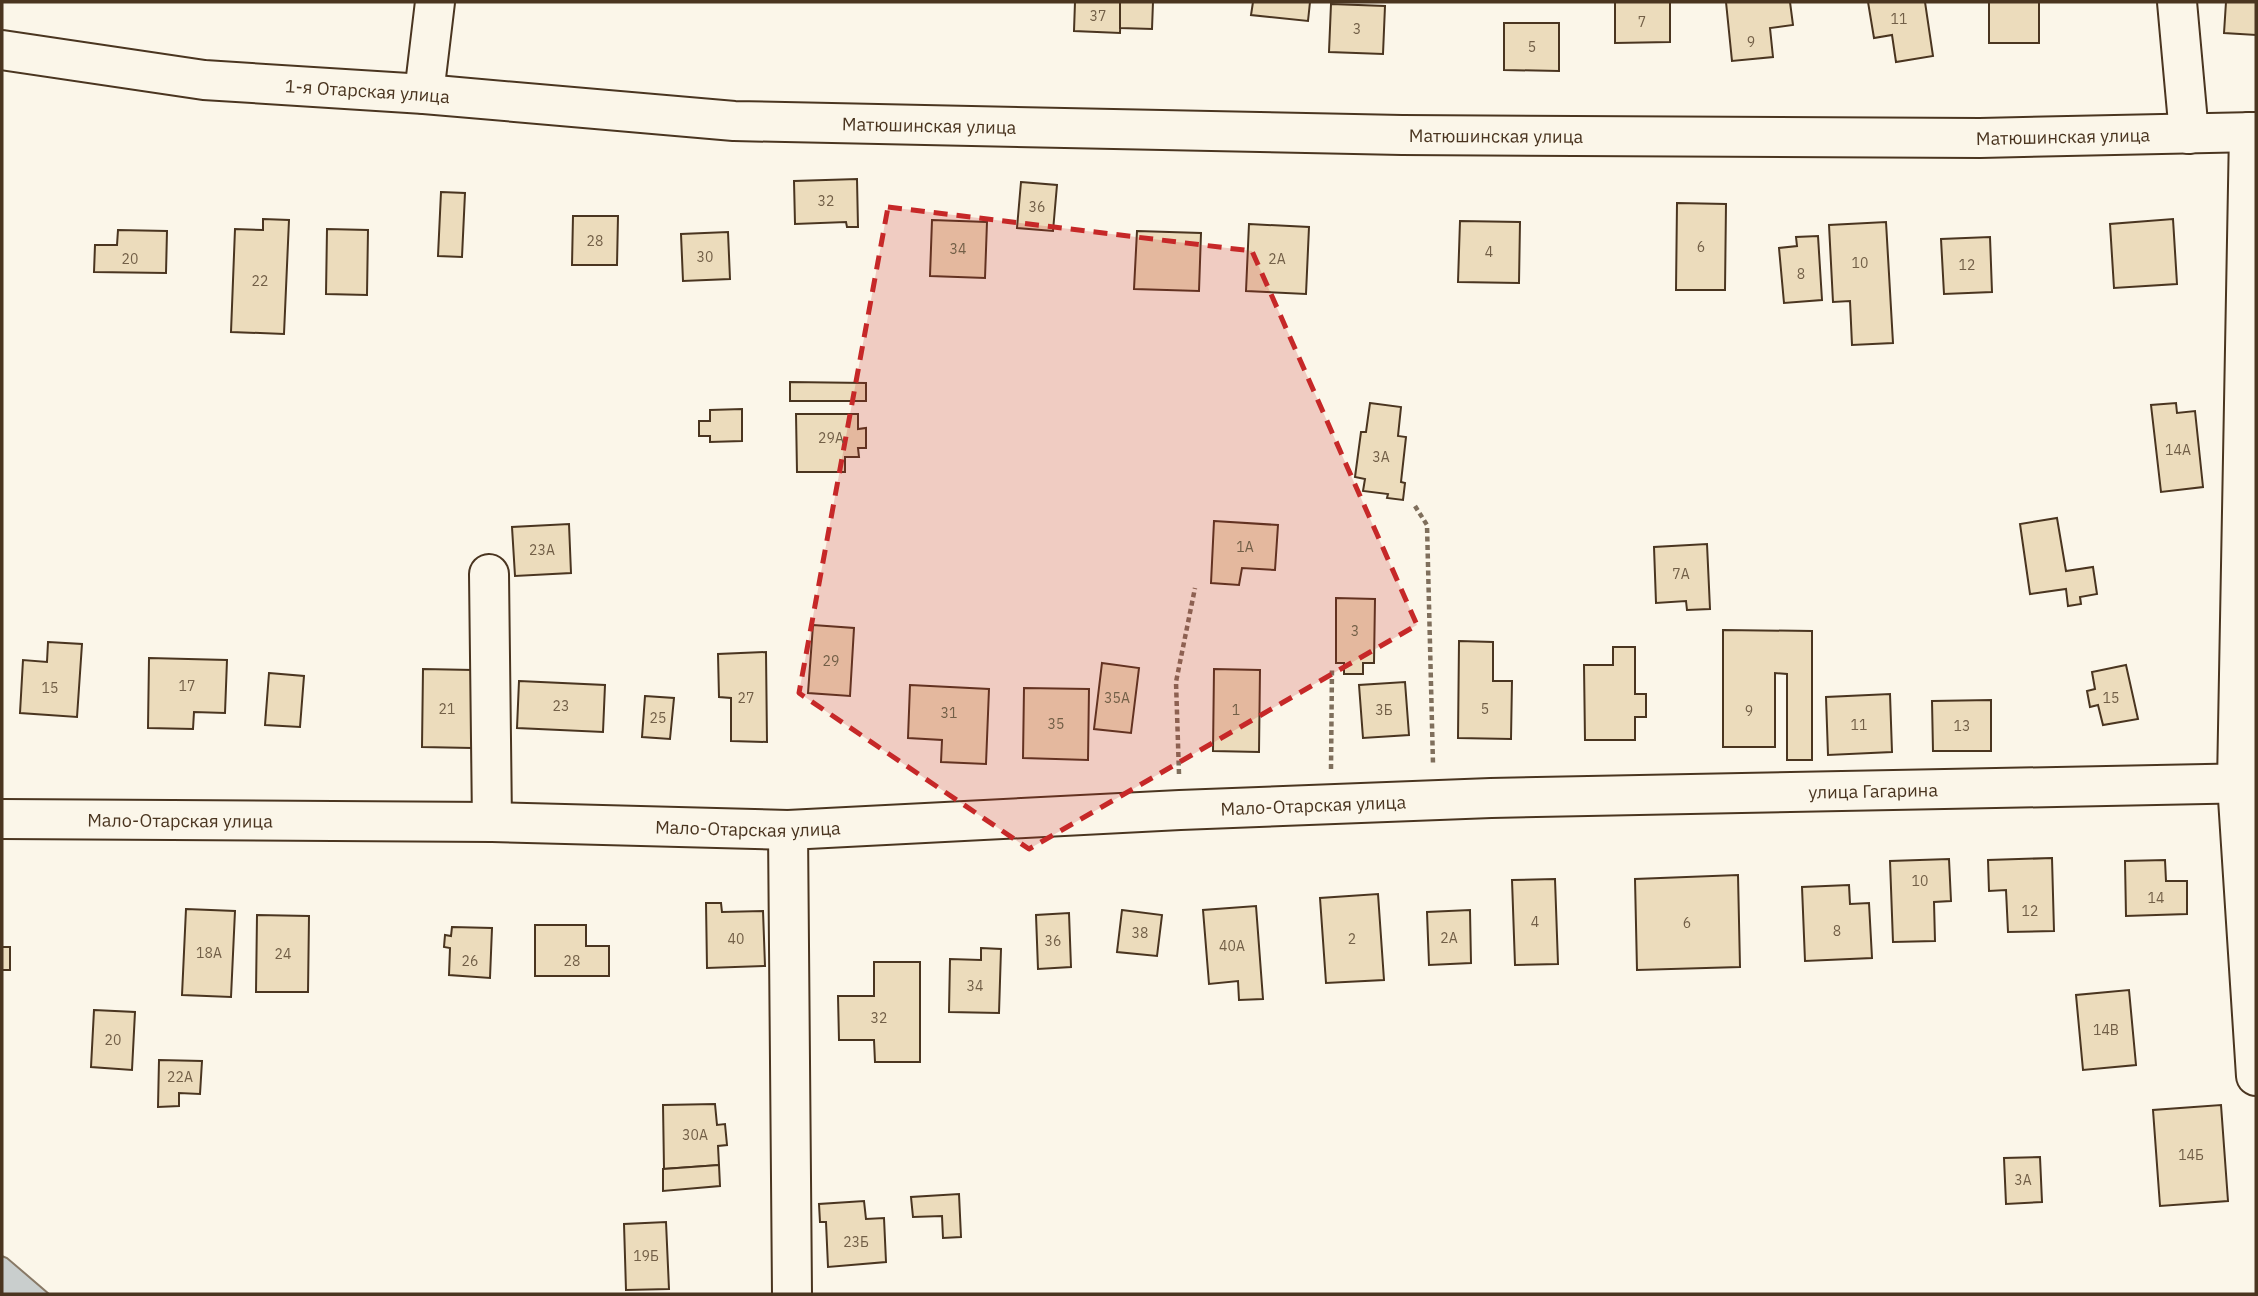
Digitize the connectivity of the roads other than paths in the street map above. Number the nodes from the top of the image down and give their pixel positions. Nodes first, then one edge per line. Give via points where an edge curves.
1 (435, 2) edge
2 (2177, 2) edge
3 (2, 50) edge
4 (424, 94) junction
5 (734, 121) joint
6 (2252, 132) edge
7 (2189, 134) junction
8 (489, 574) dead end
9 (2247, 783) edge
10 (1491, 798) joint
11 (2, 819) edge
12 (492, 822) junction
13 (788, 830) junction
14 (2256, 1076) edge
15 (792, 1294) edge

1 - 4 street
2 - 7 street
3 - 4 street, 1-я Отарская улица via 204,80
4 - 5 street, 1-я Отарская улица
5 - 7 street, Матюшинская улица via 1415,135 1980,138
6 - 7 street, Матюшинская улица
6 - 9 street
8 - 12 street
9 - 10 street, улица Гагарина
9 - 14 street
10 - 13 street, Мало-Отарская улица
11 - 12 street, Мало-Отарская улица
12 - 13 street, Мало-Отарская улица
13 - 15 street

